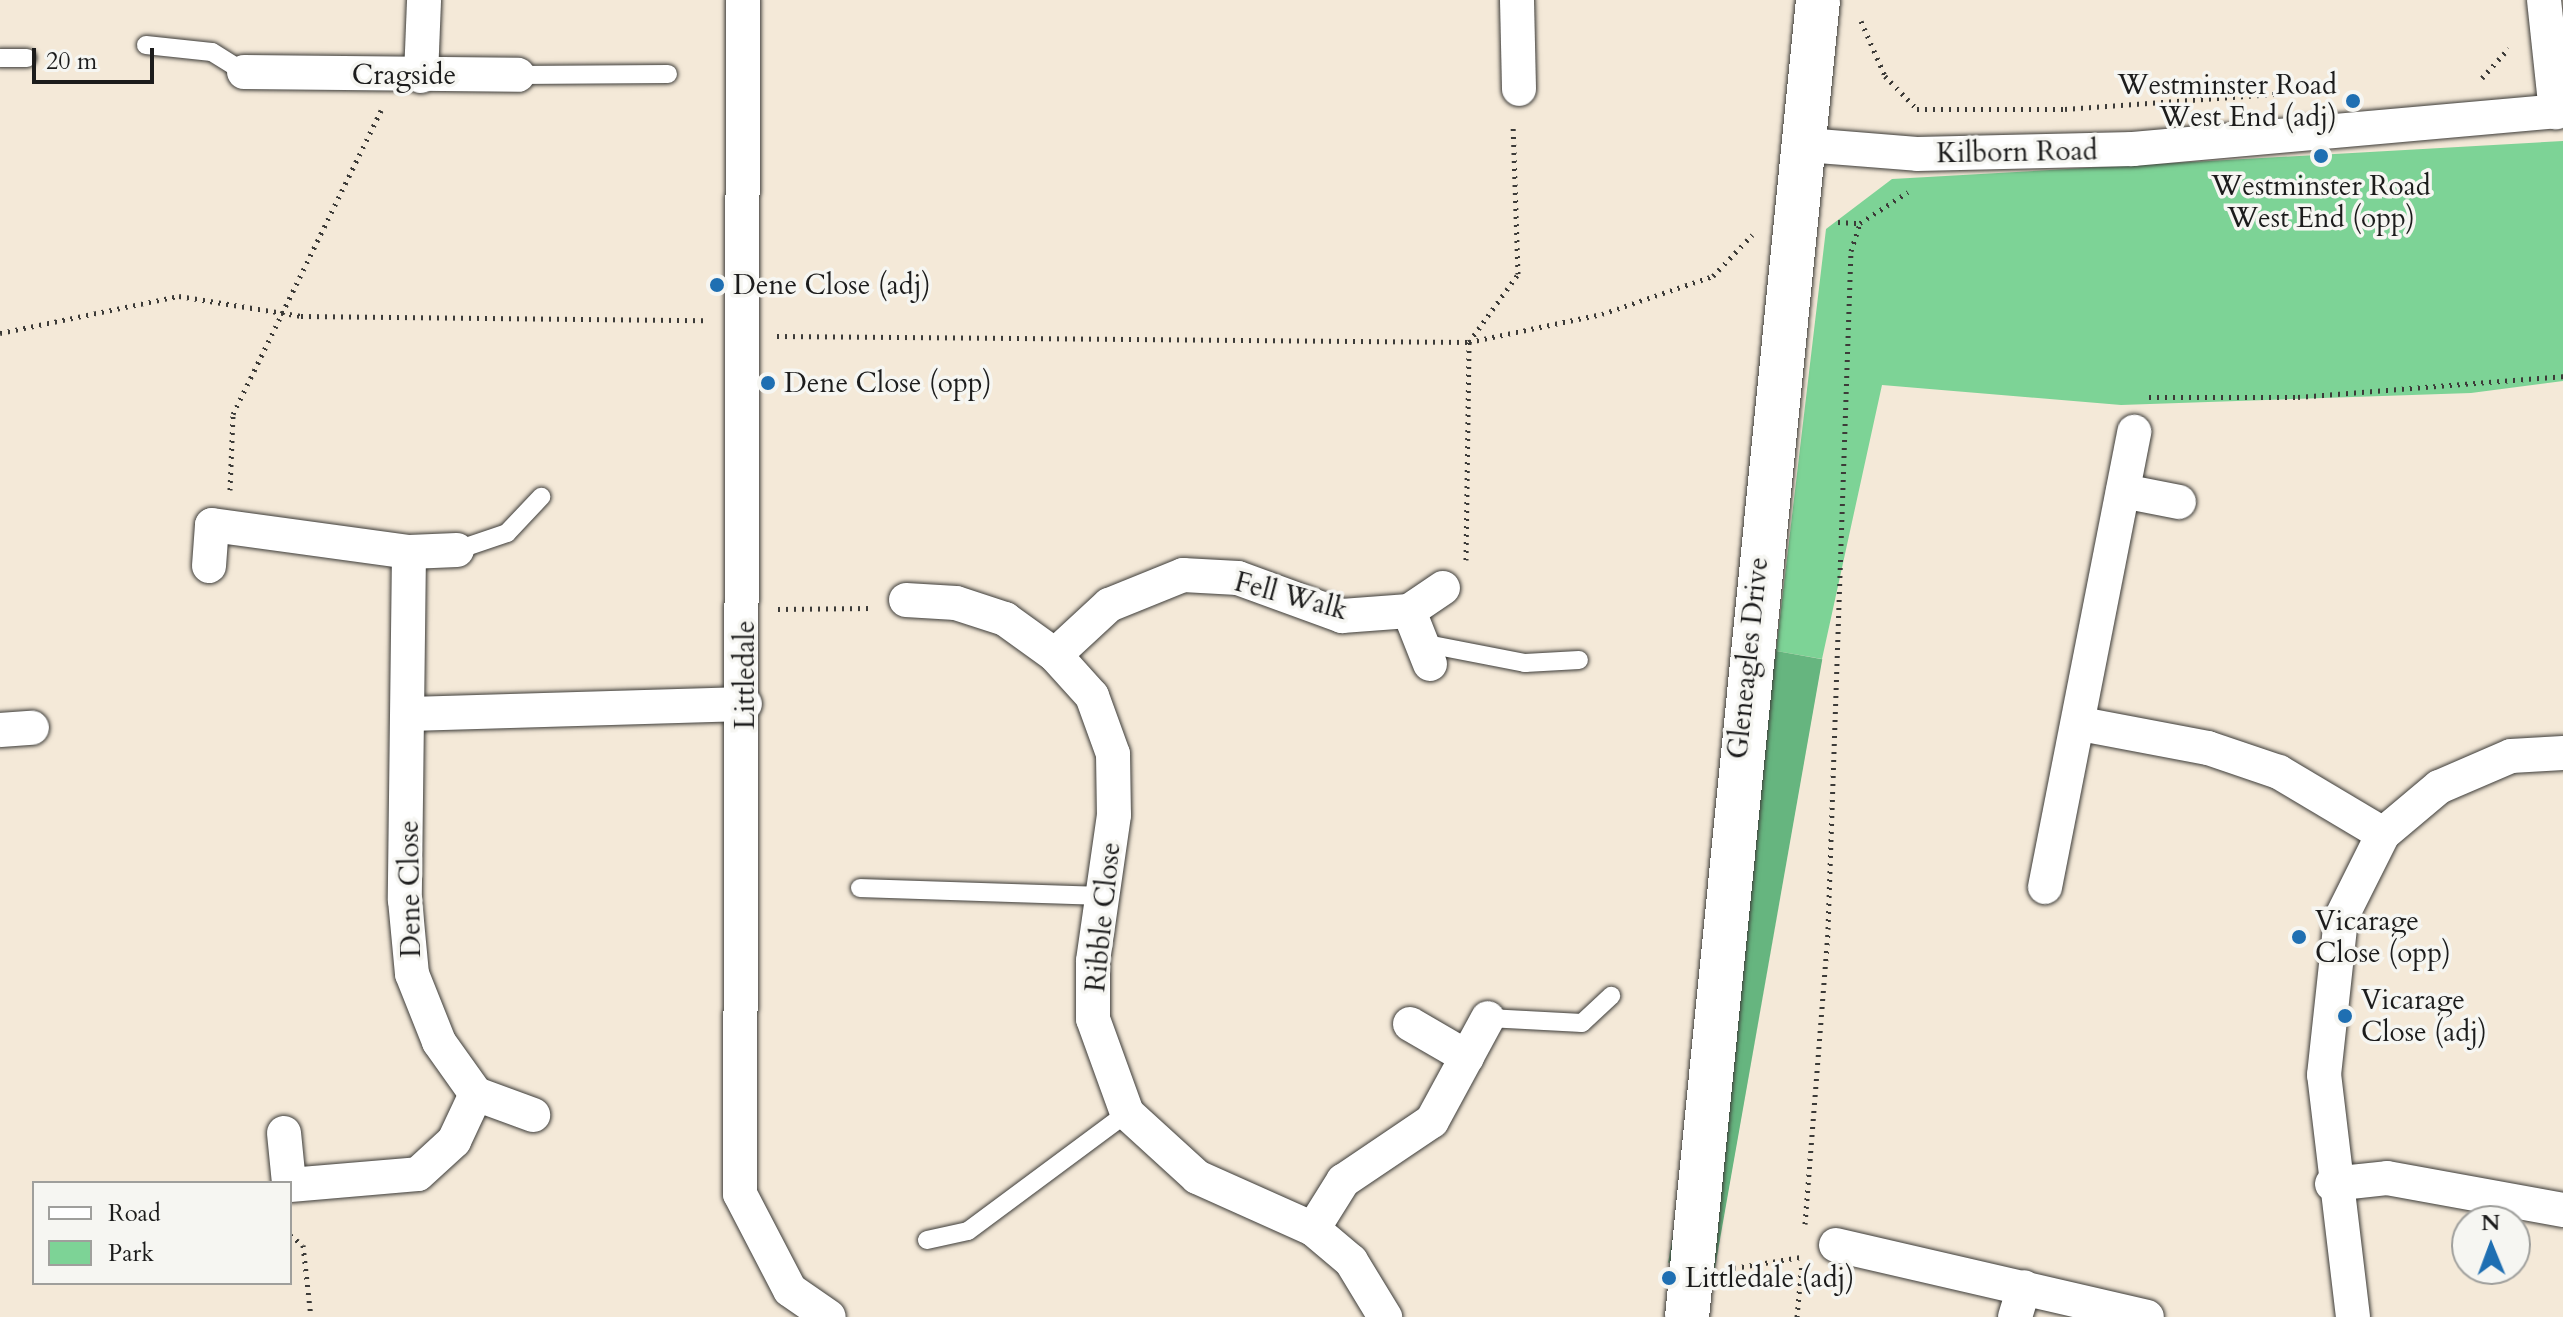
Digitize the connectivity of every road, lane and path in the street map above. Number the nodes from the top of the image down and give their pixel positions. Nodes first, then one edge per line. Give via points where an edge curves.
1 (424, 0) edge
2 (743, 0) edge
3 (1517, 0) edge
4 (1818, 0) edge
5 (2544, 0) edge
6 (1862, 11) dead end
7 (2510, 44) dead end
8 (146, 45) dead end
9 (0, 58) edge
10 (27, 58) dead end
11 (244, 72) joint
12 (668, 74) dead end
13 (518, 75) joint
14 (409, 76) junction
15 (2477, 80) dead end
16 (1519, 89) joint
17 (2350, 89) dead end
18 (2559, 111) edge
19 (1806, 145) junction
20 (1917, 154) junction
21 (1756, 229) dead end
22 (288, 313) junction
23 (744, 330) junction
24 (0, 333) edge
25 (1469, 342) junction
26 (2563, 376) edge
27 (2134, 432) joint
28 (2123, 491) junction
29 (541, 497) dead end
30 (2179, 502) dead end
31 (228, 529) junction
32 (457, 550) joint
33 (409, 552) junction
34 (209, 566) dead end
35 (1443, 588) joint
36 (906, 600) joint
37 (745, 609) junction
38 (1409, 611) junction
39 (1426, 653) joint
40 (1055, 655) junction
41 (1579, 660) dead end
42 (745, 704) junction
43 (410, 714) junction
44 (2081, 724) junction
45 (2563, 753) edge
46 (2383, 834) junction
47 (2045, 887) dead end
48 (860, 888) dead end
49 (1102, 896) junction
50 (1611, 996) dead end
51 (1488, 1018) joint
52 (1410, 1024) dead end
53 (1467, 1057) junction
54 (476, 1094) junction
55 (1127, 1113) junction
56 (533, 1115) dead end
57 (284, 1133) dead end
58 (290, 1181) edge
59 (292, 1184) edge
60 (2332, 1184) junction
61 (2563, 1210) edge
62 (1313, 1229) junction
63 (292, 1237) edge
64 (927, 1240) dead end
65 (1836, 1245) joint
66 (1803, 1256) junction
67 (1690, 1266) junction
68 (2020, 1302) edge
69 (311, 1317) edge
70 (829, 1317) edge
71 (1385, 1317) edge
72 (1687, 1317) edge
73 (1797, 1317) edge
74 (2147, 1317) edge
75 (2353, 1317) edge

1 - 14 street
2 - 23 street, Littledale
3 - 16 street
4 - 19 street, Gleneagles Drive
5 - 18 street
6 - 17 path via 1885,76 1917,109 2065,109
7 - 15 path via 2490,75
8 - 11 lane, Cragside via 212,52
9 - 10 lane
11 - 14 street, Cragside
12 - 13 lane, Cragside
13 - 14 street, Cragside
14 - 22 path
16 - 25 path via 1513,107 1518,274
18 - 20 street, Kilborn Road via 2133,149
19 - 20 street, Kilborn Road
19 - 67 street, Gleneagles Drive
20 - 66 path via 1918,187 1860,223 1851,251 1828,929
21 - 25 path via 1713,276 1602,314
22 - 23 path via 695,317
22 - 24 path via 179,296
22 - 31 path via 233,414
23 - 25 path via 786,338
23 - 37 street, Littledale
25 - 35 path via 1465,565
26 - 27 path via 2298,397 2126,397
27 - 28 street
28 - 30 street
28 - 44 street
29 - 32 lane via 507,533
31 - 33 street
31 - 34 street via 212,525
32 - 33 street
33 - 43 street, Dene Close
35 - 38 street, Fell Walk
36 - 37 path via 889,608
36 - 40 street, Ribble Close via 956,603 1005,619
37 - 42 street, Littledale
38 - 39 street
38 - 40 street, Fell Walk via 1342,616 1238,578 1183,575 1109,605
39 - 41 lane via 1525,663
40 - 49 street, Ribble Close via 1092,696 1113,754 1114,815
42 - 43 street
42 - 70 street, Littledale via 740,1194 790,1290
43 - 54 street, Dene Close via 405,900 412,974 439,1042
44 - 46 street via 2208,748 2279,772
44 - 47 street
45 - 46 street via 2511,756 2439,787
46 - 60 street via 2341,918 2327,1001
48 - 49 lane
49 - 55 street, Ribble Close via 1093,1019
50 - 51 lane via 1582,1023
51 - 53 street
52 - 53 street
53 - 62 street via 1432,1121 1343,1181
54 - 56 street
54 - 59 street via 454,1141 418,1174
55 - 62 street, Ribble Close via 1197,1177
55 - 64 lane via 968,1231
57 - 58 street
60 - 61 street via 2387,1178
60 - 75 street
62 - 71 street, Ribble Close via 1351,1261
63 - 69 path via 303,1245
65 - 66 path
65 - 68 street
66 - 67 path via 1789,1265
66 - 73 path
67 - 72 street, Gleneagles Drive
68 - 74 street

